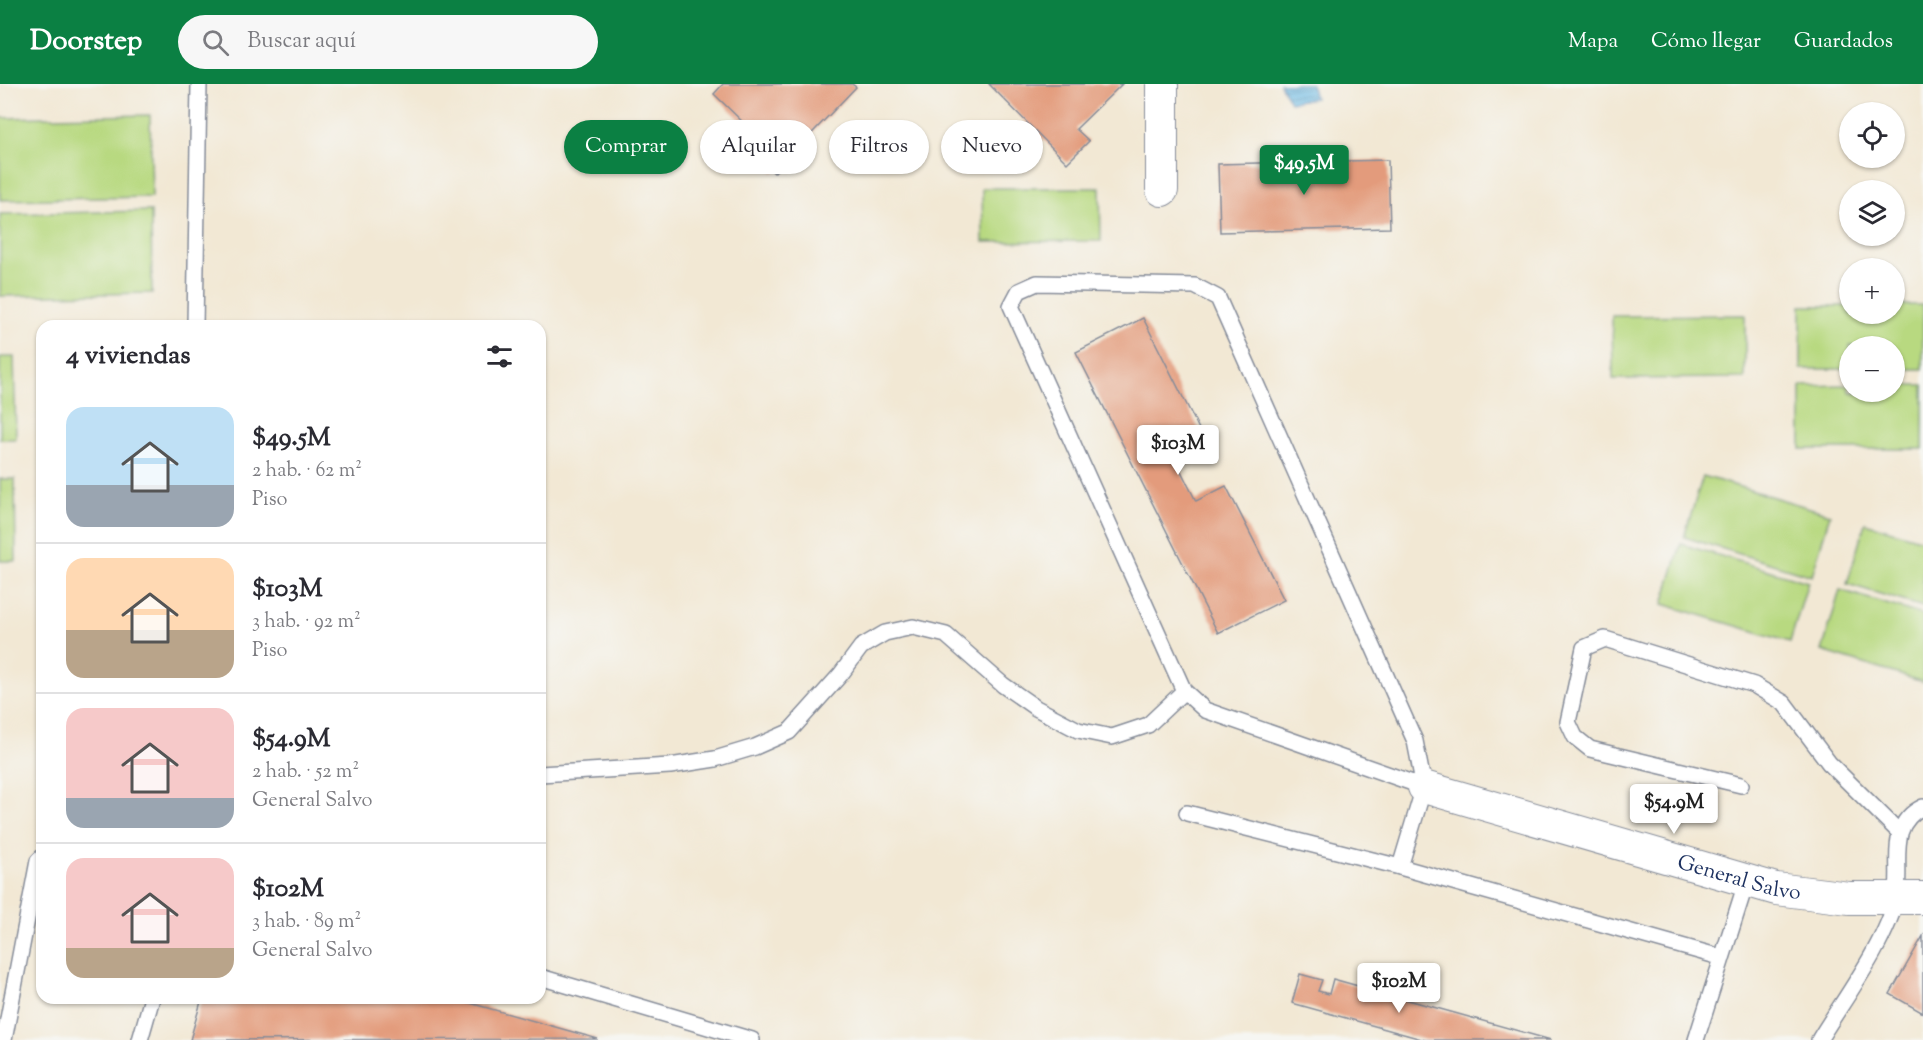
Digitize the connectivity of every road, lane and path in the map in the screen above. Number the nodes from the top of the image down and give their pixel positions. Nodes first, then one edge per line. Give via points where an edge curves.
1 (199, 84) edge
2 (1162, 84) edge
3 (1162, 190) dead end
4 (195, 320) edge
5 (1184, 691) junction
6 (546, 774) edge
7 (1740, 785) dead end
8 (1424, 787) junction
9 (1923, 807) edge
10 (1187, 813) dead end
11 (1898, 831) junction
12 (1400, 867) junction
13 (36, 872) edge
14 (1746, 883) junction
15 (1910, 897) edge
16 (1720, 957) junction
17 (546, 979) edge
18 (150, 1004) edge
19 (4, 1040) edge
20 (140, 1040) edge
21 (752, 1040) edge
22 (1696, 1040) edge
23 (1819, 1040) edge

1 - 4 lane
2 - 3 street
5 - 6 lane via 1148,725 1112,737 1078,730 1003,685 946,635 913,627 885,633 861,647 789,732 755,747 670,766
5 - 8 lane via 1205,710
5 - 8 lane via 1011,306 1019,291 1037,283 1195,286 1218,297 1415,741
7 - 11 lane via 1590,749 1575,737 1568,722 1584,648 1605,639 1754,685 1784,703 1829,763
8 - 12 lane
8 - 14 street, General Salvo
9 - 11 lane
10 - 12 lane
11 - 15 lane
12 - 16 lane
13 - 19 lane
14 - 15 street, General Salvo via 1849,898
14 - 16 lane
15 - 23 lane
16 - 22 lane
17 - 21 lane
18 - 20 lane

